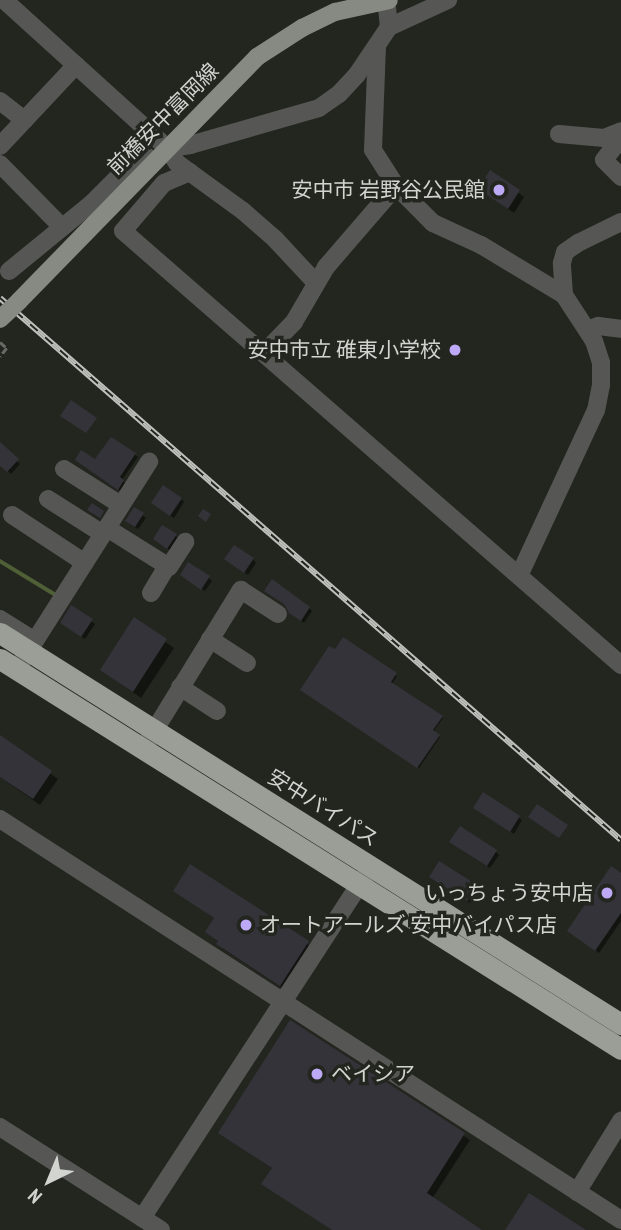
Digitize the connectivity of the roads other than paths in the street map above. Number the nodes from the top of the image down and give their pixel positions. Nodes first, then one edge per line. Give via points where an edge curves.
1 (4, 0) edge
2 (387, 0) edge
3 (448, 0) edge
4 (389, 27) junction
5 (377, 46) junction
6 (76, 65) junction
7 (0, 101) edge
8 (24, 120) junction
9 (617, 133) edge
10 (559, 134) dead end
11 (0, 146) edge
12 (167, 148) junction
13 (153, 161) junction
14 (0, 164) edge
15 (190, 172) junction
16 (621, 177) edge
17 (396, 186) junction
18 (621, 222) edge
19 (62, 227) junction
20 (9, 271) dead end
21 (316, 284) junction
22 (564, 295) junction
23 (0, 318) edge
24 (621, 329) edge
25 (587, 330) junction
26 (264, 353) junction
27 (149, 462) dead end
28 (64, 469) dead end
29 (48, 499) dead end
30 (121, 505) junction
31 (12, 515) dead end
32 (105, 531) junction
33 (185, 542) dead end
34 (85, 563) junction
35 (167, 566) junction
36 (519, 576) junction
37 (151, 593) dead end
38 (278, 614) dead end
39 (0, 619) edge
40 (0, 633) edge
41 (210, 639) junction
42 (32, 646) junction
43 (247, 663) dead end
44 (8, 664) edge
45 (621, 665) edge
46 (180, 687) junction
47 (217, 711) dead end
48 (148, 739) junction
49 (0, 819) edge
50 (365, 876) junction
51 (285, 1003) junction
52 (621, 1024) edge
53 (621, 1049) edge
54 (621, 1121) edge
55 (0, 1128) edge
56 (577, 1192) junction
57 (142, 1218) junction
58 (621, 1220) edge
59 (161, 1230) edge

1 - 6 street
2 - 4 street
2 - 12 main road, 前橋安中富岡線 via 335,12 279,41 228,84
3 - 4 street
4 - 5 street
5 - 12 street via 339,94 319,108
5 - 17 street via 373,150
6 - 8 street
6 - 12 street
7 - 8 street
8 - 11 street
9 - 10 street via 604,138
9 - 16 street via 604,160
12 - 13 main road, 前橋安中富岡線
12 - 15 street
13 - 19 street via 142,153
13 - 23 main road, 前橋安中富岡線, bridge
14 - 19 street
15 - 21 street via 243,211
15 - 26 street via 164,183 123,231
17 - 21 street
17 - 22 street via 433,223 481,245
18 - 22 street via 565,252
19 - 20 street
21 - 26 street via 294,322
22 - 25 street
24 - 25 street via 598,326
25 - 36 street via 600,363 596,410
26 - 36 street
27 - 30 street
28 - 30 street
29 - 32 street
30 - 32 street
31 - 34 street
32 - 34 street
32 - 35 street
33 - 35 street
34 - 42 street
35 - 37 street
36 - 45 street
38 - 41 street via 241,590
39 - 42 street
40 - 42 highway, 安中バイパス
41 - 43 street
41 - 46 street
42 - 44 street
42 - 48 highway, 安中バイパス
44 - 48 highway, 安中バイパス
46 - 47 street
46 - 48 street
48 - 50 highway, 安中バイパス
49 - 51 street
50 - 51 street
50 - 52 highway, 安中バイパス
50 - 53 highway, 安中バイパス
51 - 56 street
51 - 57 street
54 - 56 street
55 - 57 street
56 - 58 street
57 - 59 street

